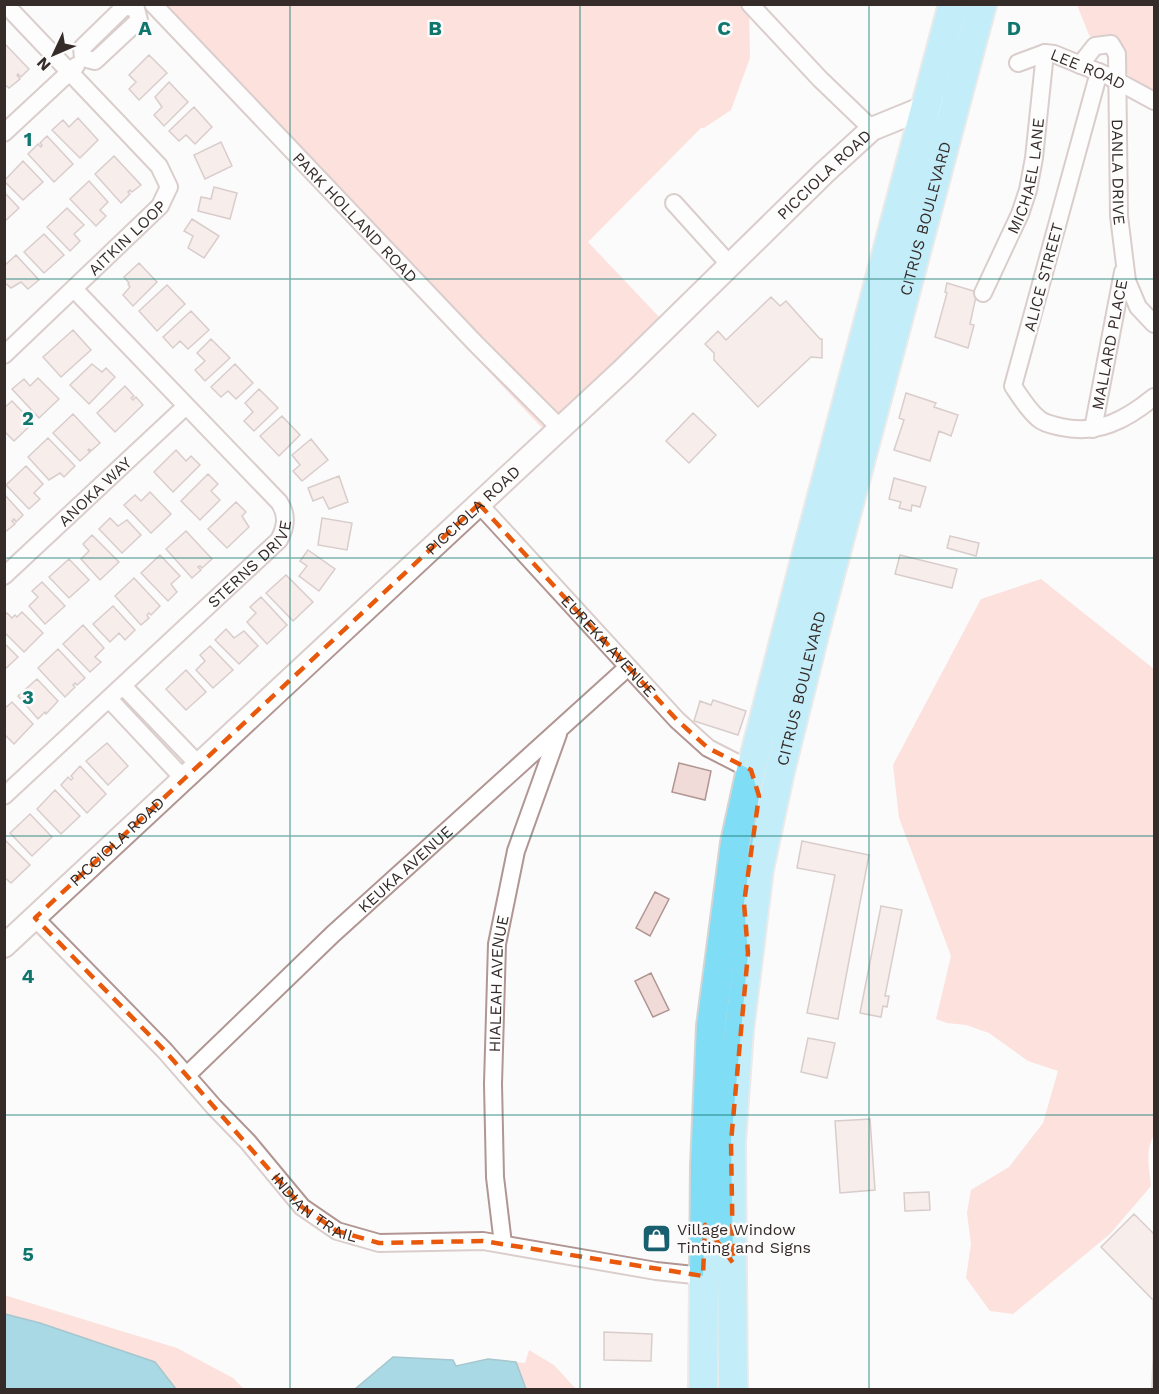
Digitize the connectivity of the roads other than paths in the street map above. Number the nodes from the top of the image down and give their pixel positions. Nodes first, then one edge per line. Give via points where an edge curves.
1 (5, 4) edge
2 (153, 4) edge
3 (750, 4) edge
4 (953, 4) edge
5 (982, 4) edge
6 (138, 7) edge
7 (1045, 52) junction
8 (1018, 63) dead end
9 (1080, 65) junction
10 (69, 72) junction
11 (1099, 72) junction
12 (1116, 80) junction
13 (1155, 101) edge
14 (955, 104) junction
15 (925, 109) junction
16 (872, 129) junction
17 (4, 133) edge
18 (674, 203) dead end
19 (1125, 262) junction
20 (730, 265) junction
21 (74, 289) junction
22 (983, 293) dead end
23 (1155, 324) edge
24 (4, 355) edge
25 (1155, 397) edge
26 (186, 406) junction
27 (560, 428) junction
28 (1093, 429) junction
29 (479, 504) junction
30 (4, 576) edge
31 (793, 607) junction
32 (628, 667) junction
33 (123, 686) junction
34 (109, 699) junction
35 (559, 730) junction
36 (751, 770) junction
37 (191, 772) junction
38 (777, 790) junction
39 (4, 796) edge
40 (35, 918) junction
41 (4, 946) edge
42 (748, 953) junction
43 (187, 1076) junction
44 (707, 1116) junction
45 (503, 1244) junction
46 (733, 1263) junction
47 (703, 1276) junction
48 (703, 1389) edge
49 (721, 1389) edge
50 (733, 1389) edge

1 - 10 street, AITKIN LOOP
2 - 27 street, PARK HOLLAND ROAD
3 - 16 street
4 - 15 highway, CITRUS BOULEVARD
5 - 14 highway, CITRUS BOULEVARD
6 - 10 street via 125,6 82,48 83,58
7 - 8 street, LEE ROAD
7 - 9 street, LEE ROAD
7 - 22 street, MICHAEL LANE via 1028,190
9 - 11 street, LEE ROAD
9 - 12 street, DANLA DRIVE via 1095,45 1111,44 1117,54
10 - 17 street
10 - 21 street, AITKIN LOOP via 159,166 169,187 160,206
11 - 12 street, LEE ROAD
11 - 28 street, ALICE STREET via 1013,386 1028,409 1049,425
12 - 13 street, LEE ROAD
12 - 19 street, DANLA DRIVE via 1119,216
14 - 15 street, PICCIOLA ROAD
14 - 38 highway, CITRUS BOULEVARD via 816,627
15 - 16 street, PICCIOLA ROAD
15 - 31 highway, CITRUS BOULEVARD
16 - 20 street, PICCIOLA ROAD
18 - 20 street
19 - 23 street, MALLARD PLACE via 1132,296
19 - 28 street, MALLARD PLACE
20 - 27 street, PICCIOLA ROAD
21 - 24 street, AITKIN LOOP
21 - 26 street, STERNS DRIVE
25 - 28 street via 1116,423
26 - 30 street, ANOKA WAY
26 - 33 street, STERNS DRIVE via 279,502 286,520 284,531 279,540
27 - 29 street, PICCIOLA ROAD
29 - 32 street, EUREKA AVENUE
29 - 37 street, PICCIOLA ROAD
31 - 36 highway, CITRUS BOULEVARD
31 - 38 highway via 786,674 767,759
32 - 35 street, KEUKA AVENUE
32 - 36 street, EUREKA AVENUE via 676,720 708,748
33 - 34 street, STERNS DRIVE
33 - 37 street
34 - 37 street
34 - 39 street, STERNS DRIVE
35 - 43 street, KEUKA AVENUE via 333,934
35 - 45 street, HIALEAH AVENUE via 516,851 497,944 493,1084 495,1177
36 - 42 highway via 759,796 744,903
36 - 44 highway, CITRUS BOULEVARD via 732,861 711,1026
37 - 40 street, PICCIOLA ROAD
38 - 42 highway, CITRUS BOULEVARD via 759,869
40 - 41 street, PICCIOLA ROAD
40 - 43 street, INDIAN TRAIL
42 - 46 highway, CITRUS BOULEVARD via 731,1142
43 - 45 street, INDIAN TRAIL via 302,1207 337,1231 379,1243
44 - 46 highway via 718,1169 716,1236
44 - 47 highway, CITRUS BOULEVARD
45 - 47 street, INDIAN TRAIL
46 - 50 highway, CITRUS BOULEVARD
47 - 48 highway, CITRUS BOULEVARD
47 - 49 highway via 715,1289 718,1306

